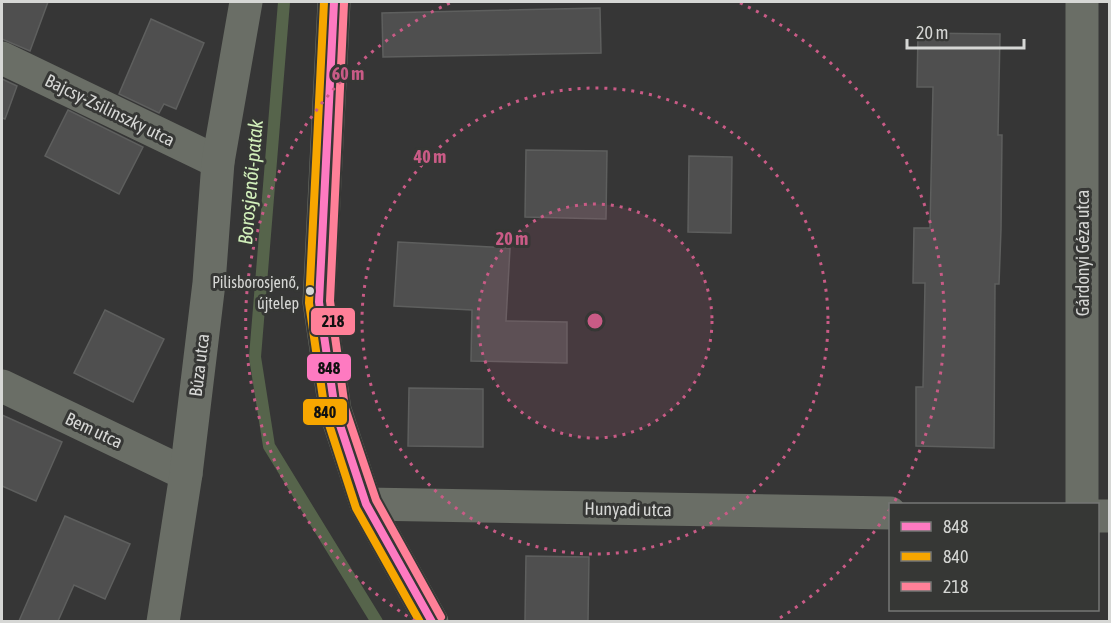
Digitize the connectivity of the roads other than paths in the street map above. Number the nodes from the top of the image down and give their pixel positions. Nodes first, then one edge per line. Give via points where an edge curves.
1 (246, 2) edge
2 (334, 2) edge
3 (1082, 2) edge
4 (2, 58) edge
5 (218, 162) junction
6 (2, 386) edge
7 (186, 474) junction
8 (1082, 503) edge
9 (366, 504) junction
10 (889, 513) edge
11 (163, 621) edge
12 (432, 621) edge

1 - 5 street, Búza utca
2 - 9 street via 319,302 335,410
3 - 8 street, Gárdonyi Géza utca
4 - 5 street, Bajcsy-Zsilinszky utca
5 - 7 street, Búza utca
6 - 7 street, Bem utca
7 - 11 street, Búza utca
9 - 10 street, Hunyadi utca
9 - 12 street

